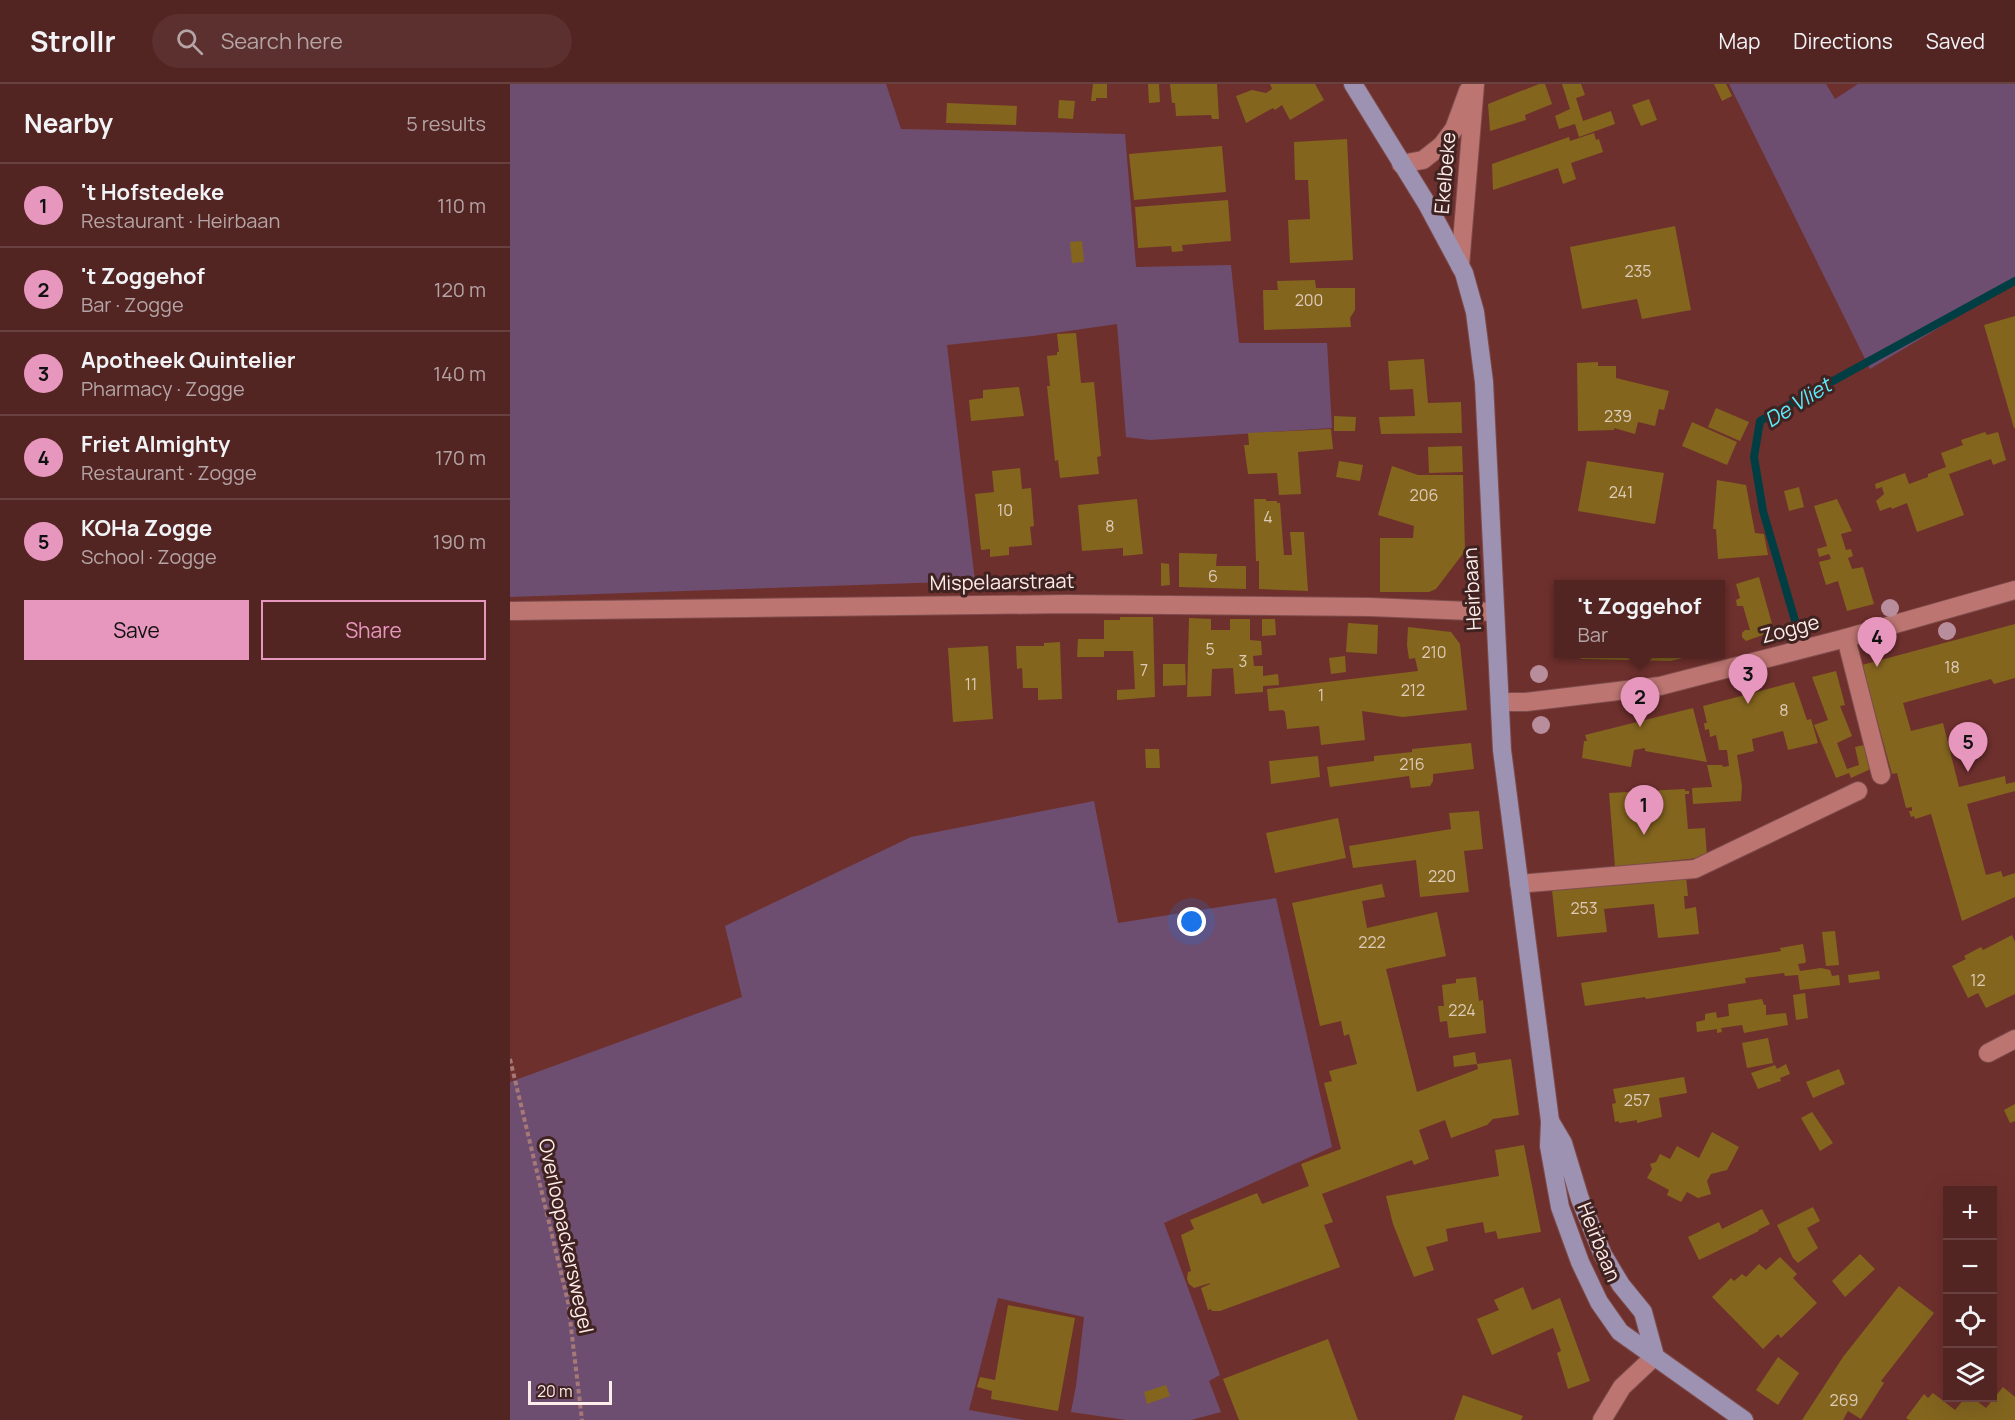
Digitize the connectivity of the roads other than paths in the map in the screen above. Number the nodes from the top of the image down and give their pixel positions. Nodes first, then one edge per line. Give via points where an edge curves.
1 (1353, 84) edge
2 (1473, 84) edge
3 (1401, 164) junction
4 (1460, 267) junction
5 (2015, 590) edge
6 (510, 611) edge
7 (1495, 612) junction
8 (1846, 638) junction
9 (1501, 702) junction
10 (1881, 775) dead end
11 (1858, 791) dead end
12 (1519, 884) junction
13 (2015, 1039) edge
14 (1988, 1053) dead end
15 (1550, 1121) junction
16 (1655, 1356) junction
17 (1602, 1420) edge
18 (1744, 1420) edge

1 - 3 main road, Heirbaan
2 - 3 street, Ekelbeke via 1454,129 1442,146 1423,160
2 - 4 street, Ekelbeke
3 - 4 main road, Heirbaan
4 - 7 main road, Heirbaan via 1475,312 1484,381
5 - 8 street, Zogge
6 - 7 street, Mispelaarstraat via 1067,603
7 - 9 main road, Heirbaan
8 - 9 street, Zogge via 1660,686
8 - 10 street
9 - 12 main road, Heirbaan via 1502,750
11 - 12 street via 1695,869
12 - 15 main road, Heirbaan
13 - 14 street
15 - 16 main road, Heirbaan via 1563,1143 1603,1255 1643,1312
15 - 16 main road, Heirbaan via 1549,1146 1560,1207 1580,1262 1599,1302 1620,1332
16 - 17 street via 1622,1387
16 - 18 main road, Heirbaan

